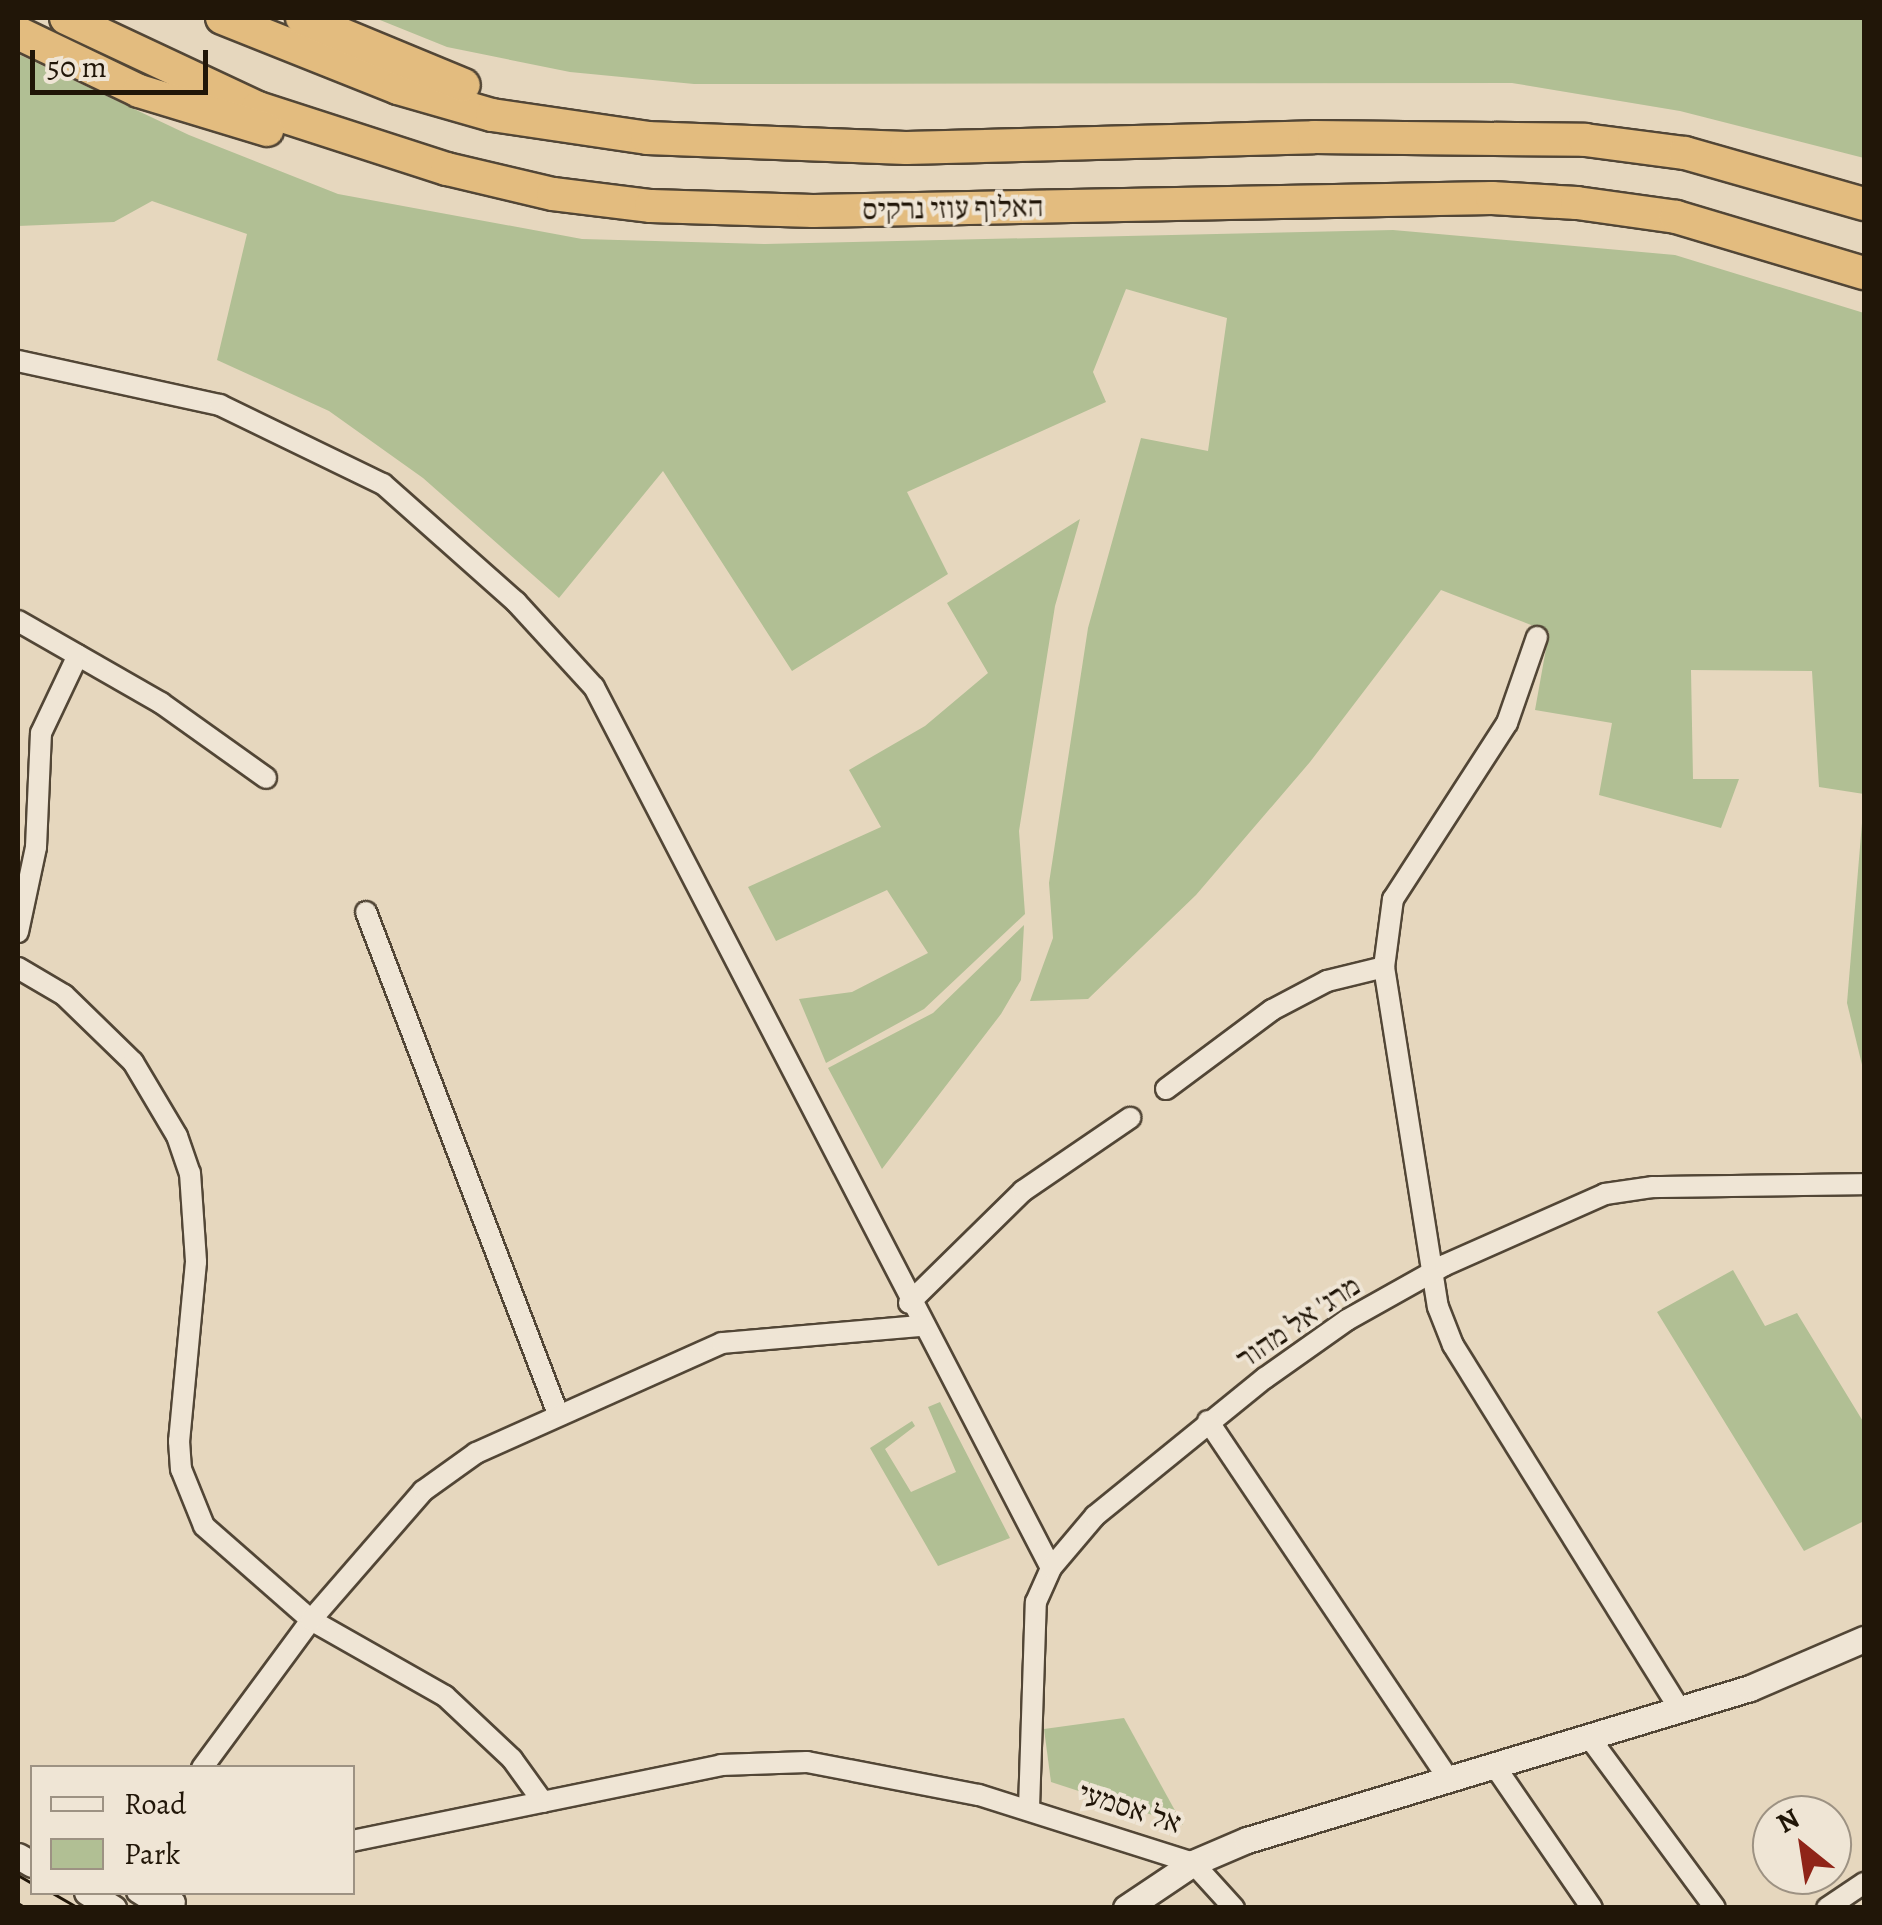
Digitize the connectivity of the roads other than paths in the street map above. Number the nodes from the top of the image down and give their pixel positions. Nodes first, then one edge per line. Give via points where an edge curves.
1 (66, 18) edge
2 (222, 18) edge
3 (302, 18) edge
4 (18, 34) edge
5 (505, 108) junction
6 (447, 168) junction
7 (1864, 204) edge
8 (1864, 273) edge
9 (18, 361) edge
10 (18, 621) edge
11 (1537, 636) dead end
12 (78, 655) junction
13 (266, 778) dead end
14 (366, 912) dead end
15 (18, 932) edge
16 (1384, 967) junction
17 (18, 968) edge
18 (1166, 1089) dead end
19 (1130, 1118) dead end
20 (1864, 1184) edge
21 (1429, 1274) junction
22 (910, 1303) junction
23 (921, 1326) junction
24 (558, 1414) junction
25 (1208, 1421) junction
26 (1052, 1568) junction
27 (311, 1620) junction
28 (1864, 1639) edge
29 (1680, 1709) junction
30 (1589, 1737) junction
31 (204, 1765) edge
32 (1494, 1765) junction
33 (1448, 1778) junction
34 (543, 1802) junction
35 (1029, 1808) junction
36 (355, 1840) edge
37 (1192, 1863) junction
38 (1864, 1883) edge
39 (142, 1895) edge
40 (178, 1901) edge
41 (1126, 1908) edge
42 (1145, 1908) edge
43 (1234, 1908) edge
44 (1592, 1908) edge
45 (1715, 1908) edge
46 (1828, 1908) edge

1 - 6 highway, האלוף עוזי נרקיס via 258,108
2 - 5 highway via 398,88
3 - 5 highway
4 - 6 highway via 186,107
5 - 7 highway, האלוף עוזי נרקיס via 751,146 1585,140 1685,153
6 - 8 highway, האלוף עוזי נרקיס via 592,199 777,210 1492,198 1577,203 1676,217
9 - 22 street via 220,405 318,452 382,484 516,602 594,687
10 - 12 street
11 - 16 street via 1507,722 1393,899
12 - 13 street via 220,740
12 - 15 street via 41,733 36,847
14 - 24 street
16 - 18 street via 1327,981 1272,1010
16 - 21 street
17 - 27 street via 64,995 132,1062 177,1136 196,1220 181,1468 204,1526
19 - 22 street via 1023,1191
20 - 21 street, מרג' אל מהור via 1654,1187 1605,1194
21 - 25 street, מרג' אל מהור via 1347,1320
21 - 29 street via 1453,1345
22 - 23 street
23 - 24 street via 722,1343
23 - 26 street
24 - 27 street via 476,1453 423,1491
25 - 26 street, מרג' אל מהור via 1095,1516
25 - 33 street
26 - 35 street, מרג' אל מהור via 1036,1602
27 - 31 street
27 - 34 street via 445,1696 512,1759
28 - 29 street, אל אסמעי
29 - 30 street, אל אסמעי
30 - 32 street, אל אסמעי
30 - 45 street
32 - 33 street, אל אסמעי
32 - 44 street
33 - 37 street, אל אסמעי
34 - 35 street, אל אסמעי via 721,1764 808,1762
34 - 36 street, אל אסמעי
35 - 37 street, אל אסמעי
37 - 41 street
37 - 42 street
37 - 43 street
38 - 46 street
39 - 40 street via 156,1904

